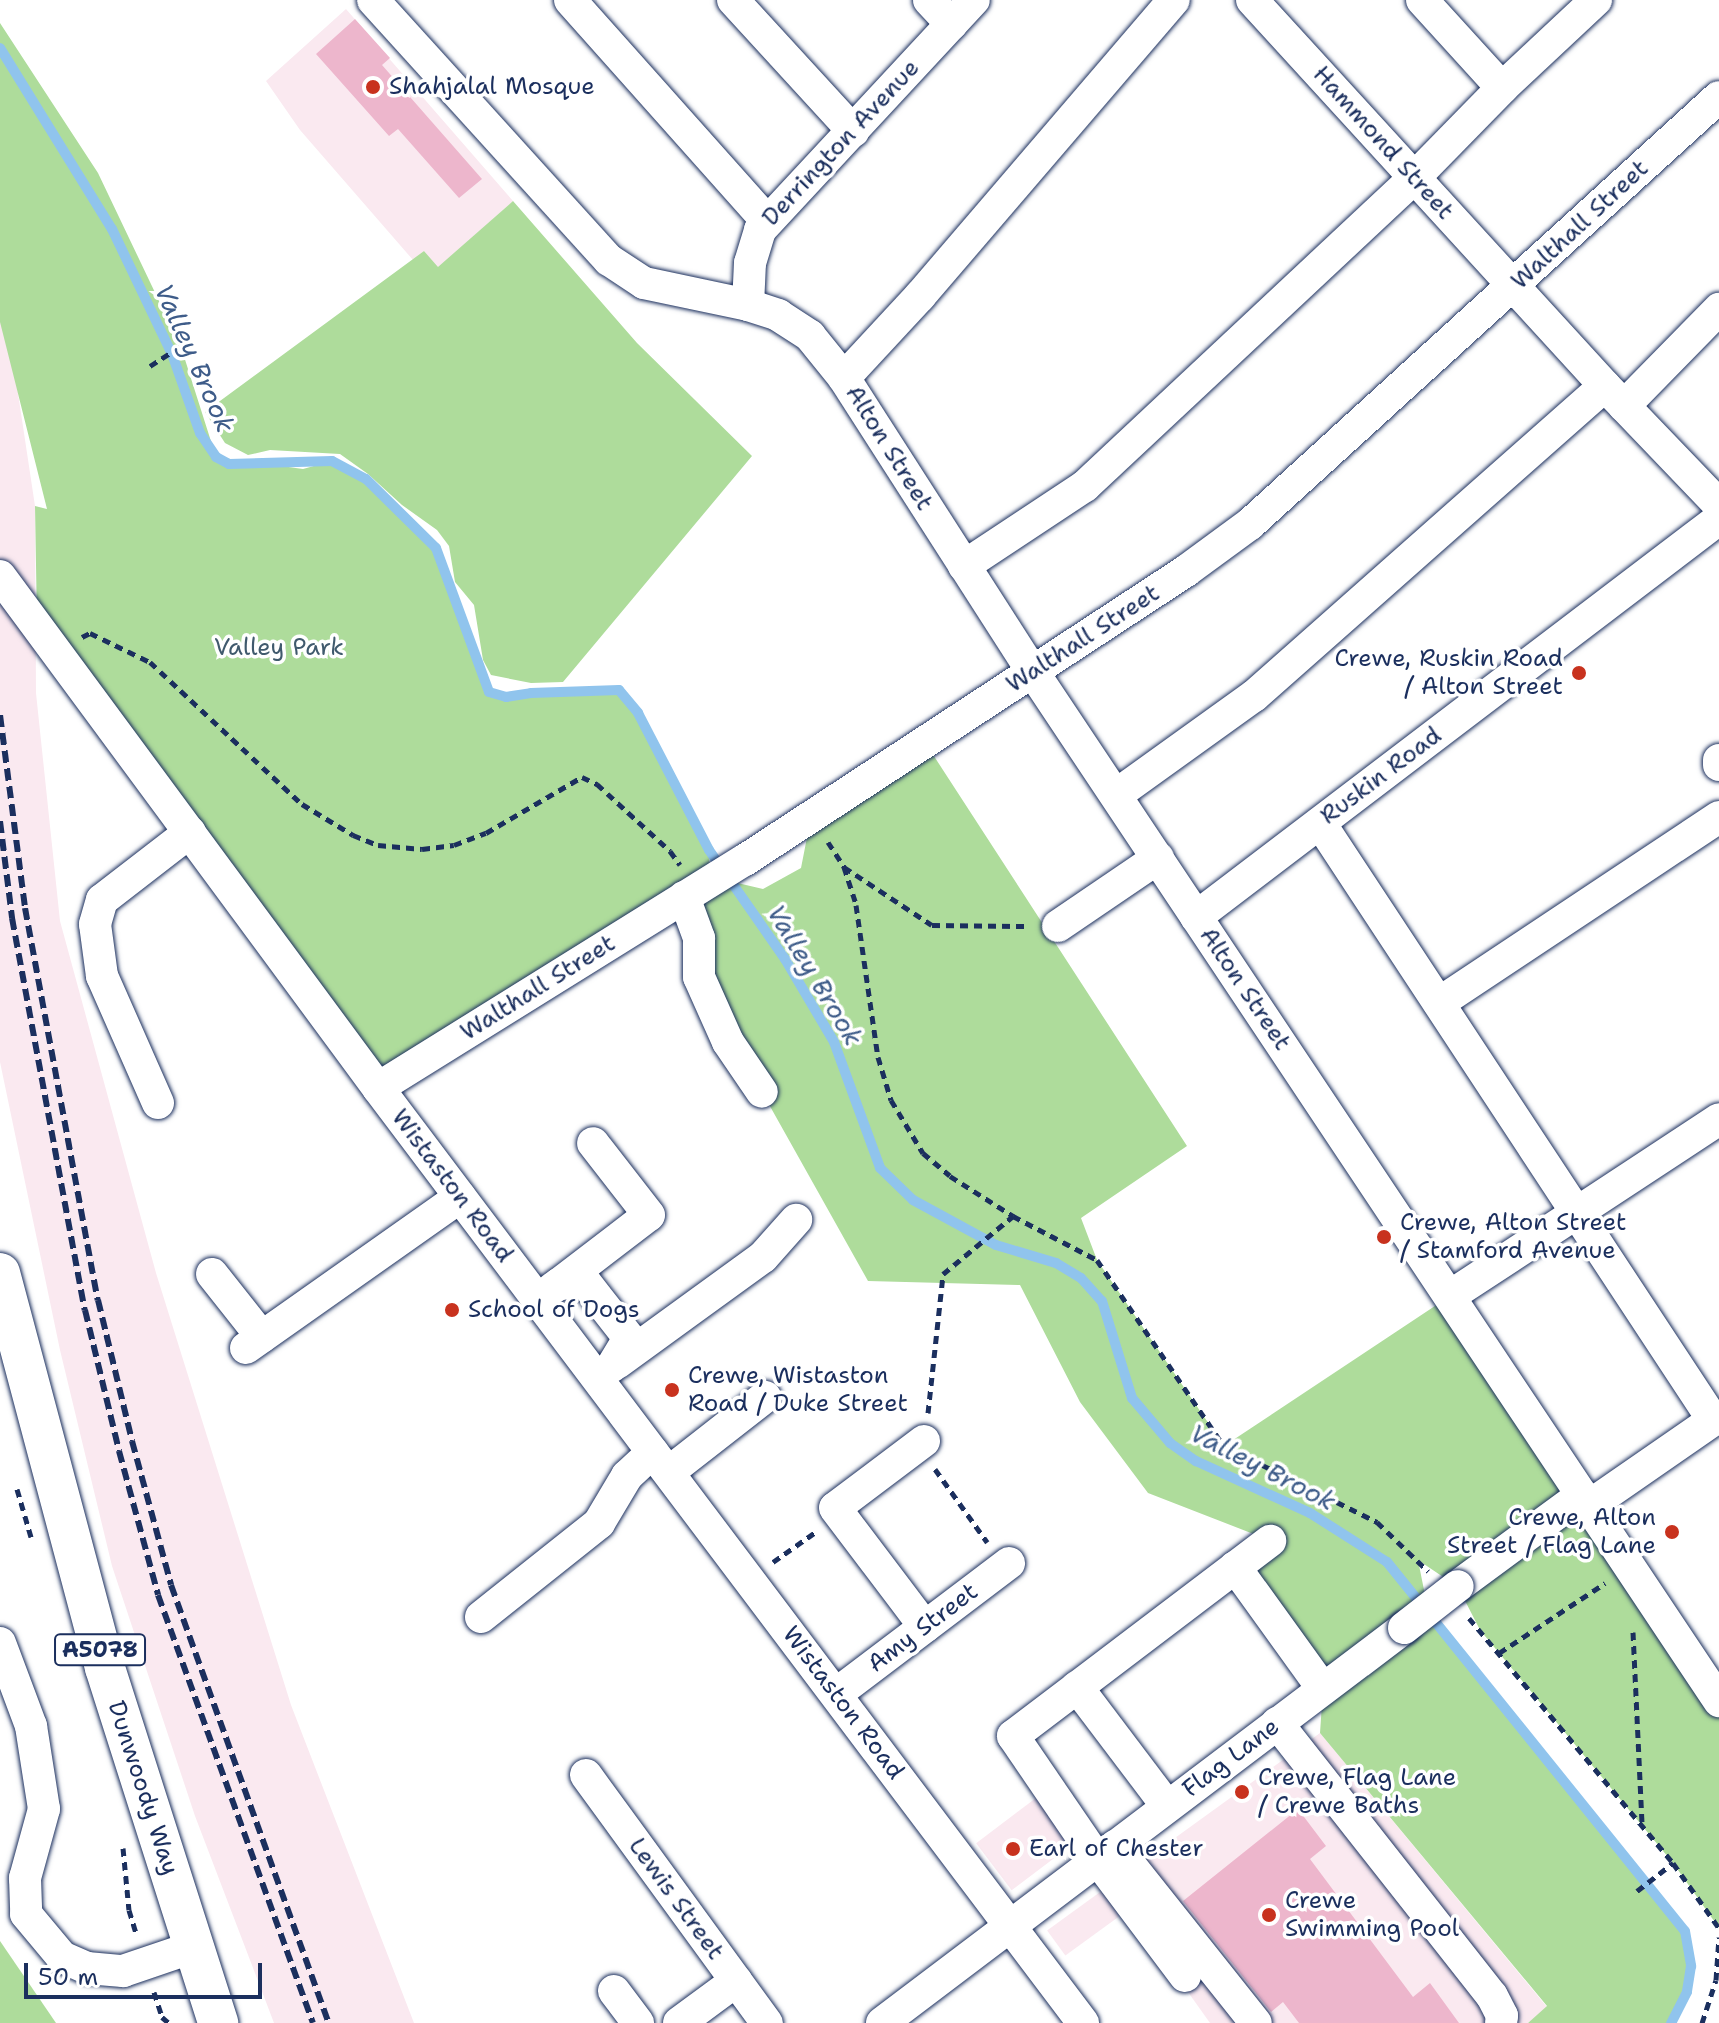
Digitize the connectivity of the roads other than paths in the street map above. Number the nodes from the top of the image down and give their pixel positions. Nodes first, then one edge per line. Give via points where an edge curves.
1 (373, 0) edge
2 (570, 0) edge
3 (733, 0) edge
4 (929, 0) edge
5 (974, 0) edge
6 (1174, 0) edge
7 (1252, 0) edge
8 (1422, 0) edge
9 (1596, 0) edge
10 (951, 24) junction
11 (1502, 88) junction
12 (1719, 97) edge
13 (853, 131) junction
14 (1414, 178) junction
15 (767, 221) junction
16 (1514, 286) junction
17 (748, 305) junction
18 (1719, 309) edge
19 (844, 378) junction
20 (1615, 396) junction
21 (1719, 505) edge
22 (1719, 519) edge
23 (964, 566) junction
24 (0, 576) edge
25 (1033, 672) junction
26 (1116, 795) junction
27 (1719, 817) edge
28 (1320, 823) junction
29 (190, 832) junction
30 (1158, 858) junction
31 (697, 889) junction
32 (1196, 917) junction
33 (1058, 926) road end
34 (1439, 1003) junction
35 (378, 1088) junction
36 (762, 1092) dead end
37 (158, 1103) dead end
38 (1719, 1119) edge
39 (593, 1143) dead end
40 (460, 1197) junction
41 (1577, 1212) junction
42 (796, 1220) dead end
43 (0, 1273) edge
44 (212, 1274) dead end
45 (548, 1292) junction
46 (1450, 1296) junction
47 (607, 1370) junction
48 (765, 1397) dead end
49 (1716, 1418) edge
50 (921, 1443) road end
51 (661, 1462) junction
52 (1585, 1500) junction
53 (1270, 1541) dead end
54 (1007, 1565) road end
55 (1235, 1567) junction
56 (481, 1617) dead end
57 (925, 1627) junction
58 (0, 1643) edge
59 (1077, 1687) junction
60 (1323, 1689) junction
61 (836, 1694) junction
62 (1719, 1701) edge
63 (1277, 1723) junction
64 (586, 1775) dead end
65 (1167, 1806) junction
66 (1106, 1852) junction
67 (1011, 1923) junction
68 (194, 1947) junction
69 (1185, 1976) dead end
70 (736, 1981) junction
71 (614, 1991) dead end
72 (218, 2023) edge
73 (638, 2023) edge
74 (679, 2023) edge
75 (767, 2023) edge
76 (882, 2023) edge
77 (1083, 2023) edge
78 (1256, 2023) edge
79 (1501, 2023) edge

1 - 17 street, Alton Street via 609,260 644,283
2 - 15 street
3 - 13 street
4 - 10 street
5 - 10 street, Derrington Avenue
6 - 19 street
7 - 14 street, Hammond Street
8 - 11 street
9 - 11 street
10 - 13 street, Derrington Avenue
11 - 14 street
12 - 16 street, Walthall Street
13 - 15 street, Derrington Avenue
14 - 16 street, Hammond Street
14 - 23 street via 1085,486
15 - 17 street, Derrington Avenue via 750,263
16 - 20 street, Hammond Street
16 - 25 street, Walthall Street via 1250,524
17 - 19 street, Alton Street via 778,315 810,336
18 - 20 street
19 - 23 street, Alton Street
20 - 21 street, Hammond Street
20 - 26 street via 1254,696
22 - 28 street, Ruskin Road
23 - 25 street, Alton Street
24 - 29 street, Wistaston Road
25 - 26 street, Alton Street
25 - 31 street, Walthall Street
26 - 30 street, Alton Street
27 - 34 street
28 - 32 street, Ruskin Road
28 - 34 street
29 - 35 street, Wistaston Road
29 - 37 street via 102,900 95,924 102,976
30 - 32 street, Alton Street
30 - 33 street
31 - 35 street, Walthall Street
31 - 36 street via 699,977 728,1042
32 - 46 street, Alton Street
34 - 41 street
35 - 40 street, Wistaston Road
38 - 41 street
39 - 45 street via 649,1215
40 - 44 street via 254,1343
40 - 45 street, Wistaston Road
41 - 46 street
41 - 49 street
42 - 47 street via 763,1257
43 - 68 main road, Dunwoody Way / A5078 via 105,1668
45 - 47 street, Wistaston Road
45 - 47 street via 585,1282 629,1338
46 - 52 street, Alton Street
47 - 51 street, Wistaston Road
48 - 51 street
49 - 52 street, Flag Lane
50 - 57 street via 835,1508
51 - 56 street via 627,1476 599,1523
51 - 61 street, Wistaston Road
52 - 60 street, Flag Lane, bridge
52 - 62 street, Alton Street
53 - 55 street
54 - 57 street, Amy Street
55 - 59 street
55 - 60 street
57 - 61 street, Amy Street
58 - 68 street via 31,1726 44,1809 25,1878 26,1914 62,1957 87,1968 123,1971
59 - 65 street
59 - 66 street via 1013,1736
60 - 63 street, Flag Lane
61 - 67 street, Wistaston Road
63 - 65 street, Flag Lane
63 - 79 street via 1492,1996
64 - 70 street, Lewis Street
65 - 66 street, Flag Lane
66 - 67 street, Flag Lane
66 - 69 street
66 - 78 street
67 - 76 street, Flag Lane
67 - 77 street, Wistaston Road
68 - 72 main road, Dunwoody Way / A5078
70 - 74 street
70 - 75 street, Lewis Street
71 - 73 street

